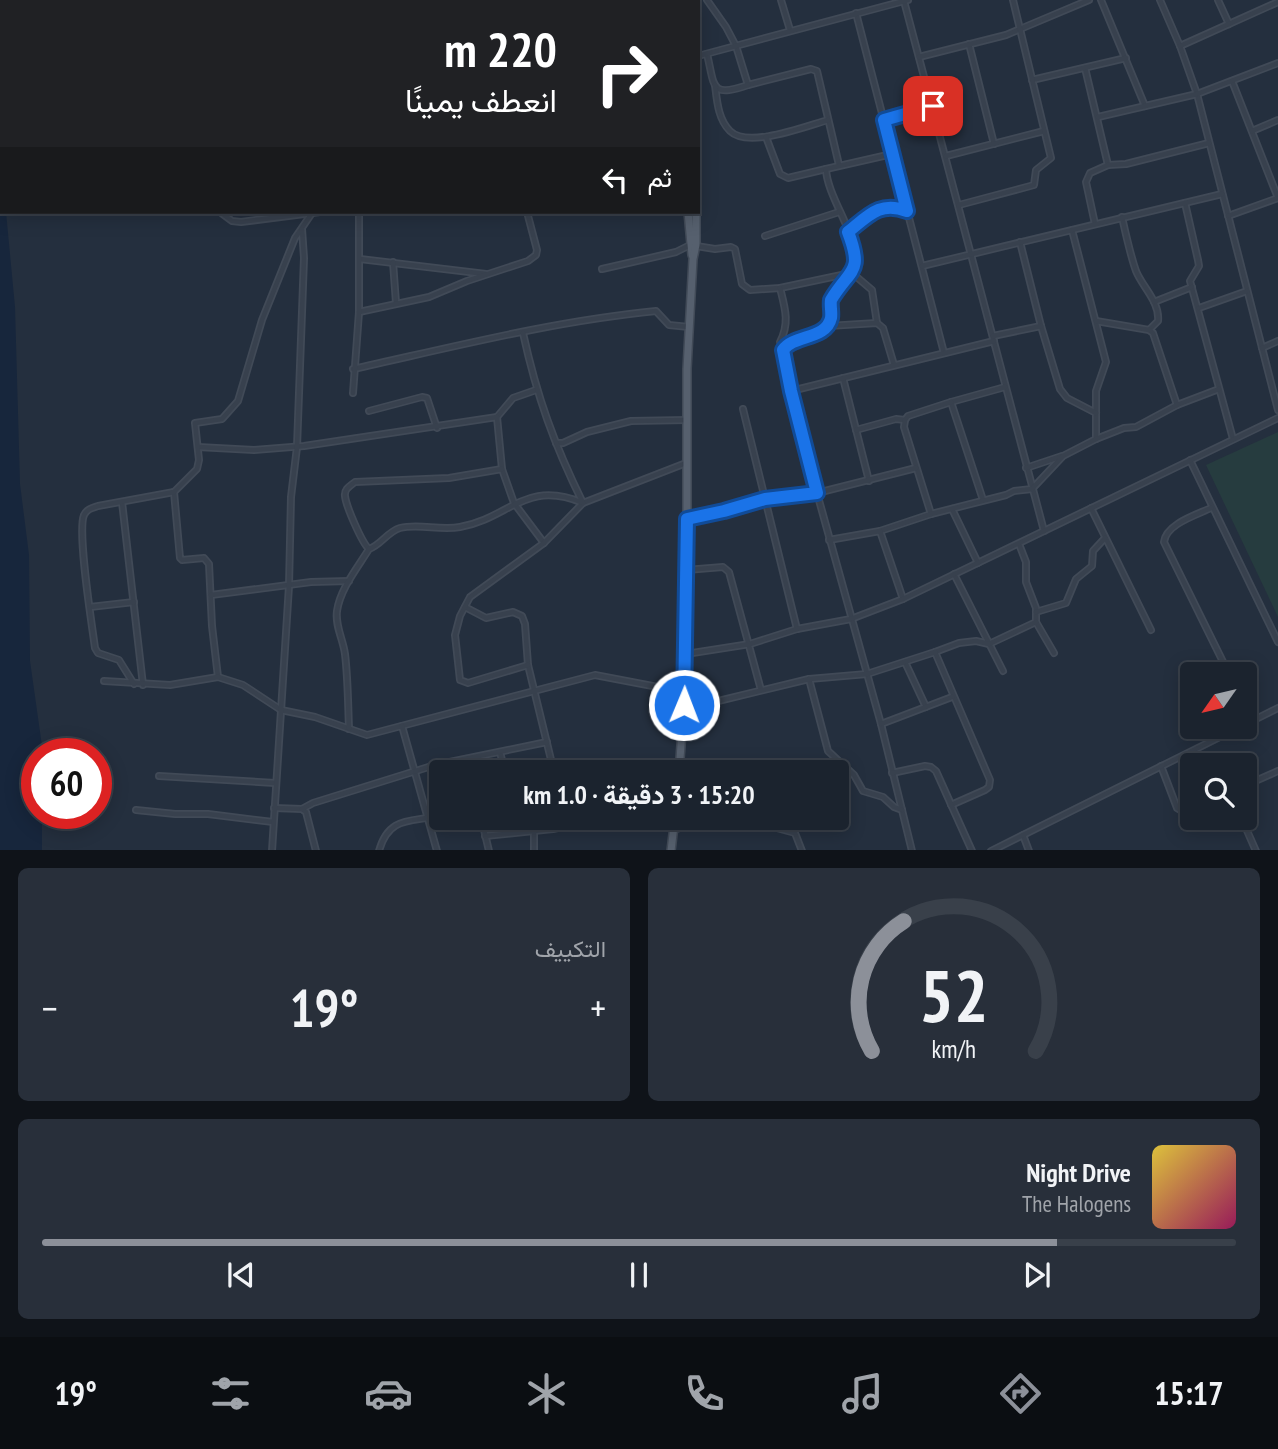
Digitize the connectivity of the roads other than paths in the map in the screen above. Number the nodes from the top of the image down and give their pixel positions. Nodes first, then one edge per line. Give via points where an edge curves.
1 (707, 0) edge
2 (781, 0) edge
3 (906, 0) edge
4 (1013, 0) edge
5 (1089, 0) edge
6 (1101, 0) edge
7 (1160, 0) edge
8 (1219, 0) edge
9 (1276, 2) edge
10 (856, 13) junction
11 (1229, 24) junction
12 (1019, 28) junction
13 (790, 30) junction
14 (969, 44) junction
15 (736, 46) junction
16 (1180, 46) junction
17 (707, 54) junction
18 (700, 56) edge
19 (919, 57) junction
20 (1126, 58) junction
21 (1278, 64) edge
22 (1085, 68) junction
23 (1032, 80) junction
24 (1232, 80) junction
25 (715, 85) junction
26 (748, 85) junction
27 (1197, 94) junction
28 (933, 106) junction
29 (1145, 106) junction
30 (1098, 117) junction
31 (828, 120) junction
32 (884, 120) junction
33 (1278, 120) edge
34 (1044, 131) junction
35 (1252, 131) junction
36 (766, 137) junction
37 (1209, 143) junction
38 (994, 144) junction
39 (892, 154) junction
40 (946, 156) junction
41 (839, 165) junction
42 (1108, 165) junction
43 (825, 169) junction
44 (1222, 194) junction
45 (1278, 198) edge
46 (1185, 202) junction
47 (959, 205) junction
48 (907, 211) junction
49 (839, 212) junction
50 (223, 214) edge
51 (304, 214) edge
52 (311, 214) edge
53 (359, 214) edge
54 (527, 214) edge
55 (692, 215) edge
56 (1228, 216) junction
57 (1122, 217) junction
58 (1096, 224) junction
59 (302, 229) junction
60 (1072, 230) junction
61 (848, 232) junction
62 (765, 236) dead end
63 (1020, 242) junction
64 (693, 245) junction
65 (972, 253) junction
66 (360, 259) junction
67 (393, 262) junction
68 (922, 266) junction
69 (602, 269) dead end
70 (852, 273) junction
71 (490, 274) junction
72 (1192, 287) junction
73 (780, 288) junction
74 (1247, 290) junction
75 (1154, 302) junction
76 (396, 303) junction
77 (1199, 308) junction
78 (359, 312) junction
79 (1096, 321) junction
80 (877, 323) junction
81 (828, 326) junction
82 (1041, 326) junction
83 (689, 327) junction
84 (1149, 330) junction
85 (523, 333) junction
86 (994, 338) junction
87 (1278, 341) edge
88 (1262, 348) junction
89 (783, 350) junction
90 (944, 353) junction
91 (894, 365) junction
92 (354, 369) junction
93 (843, 378) junction
94 (1005, 387) junction
95 (1219, 389) junction
96 (536, 390) junction
97 (791, 391) junction
98 (353, 393) dead end
99 (951, 402) junction
100 (1177, 405) junction
101 (743, 409) dead end
102 (1278, 410) edge
103 (369, 411) dead end
104 (1096, 413) junction
105 (496, 417) junction
106 (1278, 418) edge
107 (687, 420) junction
108 (905, 420) junction
109 (437, 428) junction
110 (856, 430) junction
111 (1096, 439) junction
112 (1233, 439) junction
113 (556, 443) junction
114 (198, 447) junction
115 (297, 447) junction
116 (1063, 456) junction
117 (1190, 460) junction
118 (686, 463) junction
119 (916, 468) junction
120 (1026, 468) junction
121 (502, 469) junction
122 (869, 481) junction
123 (1032, 489) junction
124 (174, 492) junction
125 (817, 493) junction
126 (765, 499) junction
127 (983, 500) junction
128 (122, 502) junction
129 (514, 503) junction
130 (583, 503) junction
131 (1091, 508) junction
132 (1211, 508) junction
133 (952, 509) junction
134 (931, 514) junction
135 (687, 519) junction
136 (880, 531) junction
137 (1044, 531) junction
138 (1105, 538) junction
139 (829, 541) junction
140 (544, 543) junction
141 (1019, 544) junction
142 (369, 549) junction
143 (978, 563) junction
144 (686, 570) junction
145 (954, 574) junction
146 (349, 581) junction
147 (289, 586) junction
148 (211, 595) junction
149 (902, 599) junction
150 (134, 602) junction
151 (90, 607) junction
152 (465, 607) junction
153 (1036, 612) junction
154 (851, 619) junction
155 (1036, 622) junction
156 (797, 629) junction
157 (1151, 630) dead end
158 (1278, 642) edge
159 (750, 644) junction
160 (989, 644) junction
161 (935, 652) junction
162 (1054, 653) dead end
163 (685, 654) junction
164 (905, 662) junction
165 (1223, 662) edge
166 (528, 665) junction
167 (1003, 671) dead end
168 (867, 674) junction
169 (218, 677) junction
170 (809, 679) junction
171 (104, 681) dead end
172 (134, 684) junction
173 (144, 685) junction
174 (761, 690) junction
175 (535, 691) junction
176 (685, 692) junction
177 (952, 697) junction
178 (684, 705) junction
179 (926, 707) junction
180 (1278, 708) edge
181 (281, 710) junction
182 (1257, 718) edge
183 (881, 724) junction
184 (402, 726) junction
185 (349, 729) junction
186 (1216, 739) edge
187 (547, 742) junction
188 (500, 752) junction
189 (502, 760) edge
190 (551, 760) edge
191 (679, 760) edge
192 (1161, 766) junction
193 (415, 771) junction
194 (1278, 771) edge
195 (892, 773) junction
196 (159, 776) dead end
197 (1257, 780) edge
198 (275, 783) junction
199 (951, 805) junction
200 (274, 808) junction
201 (302, 808) junction
202 (136, 810) dead end
203 (902, 810) junction
204 (1180, 810) edge
205 (429, 818) joint
206 (274, 822) junction
207 (432, 830) edge
208 (484, 830) edge
209 (540, 830) edge
210 (673, 830) edge
211 (784, 830) edge
212 (1247, 830) edge
213 (534, 831) junction
214 (520, 832) joint
215 (485, 835) junction
216 (1023, 835) junction
217 (272, 850) edge
218 (316, 850) edge
219 (379, 850) edge
220 (437, 850) edge
221 (489, 850) edge
222 (534, 850) edge
223 (671, 850) edge
224 (802, 850) edge
225 (912, 850) edge
226 (972, 850) edge
227 (991, 850) edge
228 (1029, 850) edge
229 (1256, 850) edge

1 - 15 street
2 - 13 street
3 - 10 street
3 - 19 street
4 - 12 street
5 - 12 street
6 - 20 street
7 - 16 street
8 - 11 street
9 - 11 street
10 - 13 street
10 - 32 street
11 - 16 street
12 - 14 street
12 - 23 street
13 - 15 street
14 - 19 street
14 - 38 street
15 - 17 street
15 - 26 street
16 - 27 street
17 - 18 street
17 - 25 street
19 - 28 street
20 - 22 street
20 - 29 street
21 - 24 street
22 - 23 street
22 - 30 street
23 - 34 street
24 - 27 street
24 - 35 street
25 - 26 street via 723,92
25 - 36 street via 718,110 731,133 740,138
26 - 31 street via 814,68
27 - 29 street
27 - 37 street
28 - 32 street
28 - 40 street
29 - 30 street
30 - 42 street
31 - 36 street
31 - 41 street
32 - 39 street
33 - 35 street
34 - 38 street
34 - 47 street via 1051,158 1036,170 1034,185
35 - 45 street
36 - 43 street via 780,174 788,178
37 - 42 street
37 - 44 street
38 - 40 street
39 - 41 street
39 - 48 street
40 - 47 street
41 - 43 street
42 - 58 street via 1087,177
43 - 49 street
44 - 46 street
44 - 56 street
45 - 56 street
46 - 57 street
46 - 72 street via 1199,266 1190,281
47 - 65 street
48 - 61 street via 892,205 881,208
48 - 68 street
49 - 61 street
49 - 62 street
50 - 51 street via 240,222
52 - 59 street
53 - 66 street
54 - 71 street via 536,255
55 - 64 main road
56 - 74 street
57 - 58 street
57 - 75 street via 1137,274
58 - 60 street
59 - 114 street via 262,320 238,401 222,419 195,423
59 - 115 street
60 - 63 street
60 - 79 street
61 - 70 street via 855,259
63 - 65 street
63 - 82 street
64 - 69 street
64 - 73 street via 735,249 742,284 750,290
64 - 83 main road
65 - 68 street
65 - 86 street
66 - 67 street
66 - 78 street
67 - 71 street
67 - 76 street
68 - 90 street
70 - 73 street
70 - 80 street via 872,290
70 - 81 street via 831,300
71 - 76 street via 429,297
72 - 75 street
72 - 77 street
73 - 89 street via 788,317 780,342
74 - 77 street
74 - 88 street
75 - 84 street via 1158,321
76 - 78 street
77 - 95 street
78 - 92 street
79 - 84 street
79 - 104 street via 1106,362 1096,391
80 - 81 street
80 - 91 street via 883,328
81 - 89 street
82 - 86 street
82 - 104 street via 1062,394
83 - 85 street via 669,325 656,311
83 - 107 main road
84 - 100 street via 1156,336
85 - 92 street
85 - 96 street
86 - 90 street
86 - 94 street
87 - 88 street
88 - 102 street
89 - 97 street
90 - 91 street
91 - 93 street
92 - 98 street
93 - 97 street
93 - 110 street
94 - 99 street
94 - 120 street
95 - 100 street
95 - 112 street
96 - 105 street via 513,398
96 - 113 street
97 - 125 street
99 - 108 street
99 - 127 street
100 - 111 street via 1136,427
101 - 126 street
103 - 109 street via 427,398
104 - 111 street
105 - 109 street
105 - 121 street
106 - 112 street
107 - 113 street via 631,421
107 - 118 main road
108 - 110 street
108 - 119 street
109 - 115 street
110 - 122 street
111 - 116 street
112 - 117 street
113 - 130 street
114 - 115 street
114 - 124 street via 197,469
115 - 147 street
116 - 120 street
116 - 123 street
117 - 131 street
117 - 132 street
118 - 130 street
118 - 135 main road
119 - 122 street
119 - 134 street
120 - 123 street
121 - 129 street
121 - 142 street via 449,478 355,482 345,495
122 - 125 street
123 - 127 street
123 - 137 street
124 - 128 street
124 - 148 street via 180,558 207,560
125 - 126 street
125 - 139 street
126 - 135 street
126 - 156 street
127 - 133 street
128 - 150 street
128 - 151 street via 84,514
129 - 130 street via 545,494
129 - 140 street
129 - 142 street via 485,520 458,527 400,528
130 - 140 street
131 - 137 street
131 - 138 street
132 - 158 street
132 - 165 street via 1170,529 1164,542
133 - 134 street
133 - 143 street
134 - 136 street
135 - 144 main road
136 - 139 street
136 - 149 street
137 - 141 street
138 - 153 street via 1093,551 1092,566 1076,579 1066,603
138 - 157 street
139 - 154 street
140 - 152 street via 470,597
141 - 143 street
141 - 153 street
142 - 146 street
143 - 145 street
144 - 159 street via 713,567 729,572
144 - 163 main road
145 - 149 street
145 - 160 street
146 - 147 street
146 - 185 street via 337,610
147 - 148 street
147 - 181 street
148 - 169 street
149 - 154 street
150 - 151 street
150 - 173 street
151 - 172 street via 95,648 119,660
152 - 166 street via 486,618 519,613 525,624
152 - 166 street via 455,635 460,680 468,683
153 - 155 street
154 - 156 street
154 - 168 street
155 - 160 street
155 - 162 street
156 - 159 street
159 - 163 street
159 - 174 street
160 - 161 street via 959,643
160 - 167 street
161 - 164 street
161 - 177 street
163 - 176 main road
164 - 168 street
164 - 179 street
166 - 175 street
168 - 170 street
168 - 183 street
169 - 173 street
169 - 181 street via 243,685
170 - 174 street
170 - 203 street via 828,751 863,791
171 - 172 street
172 - 173 street
174 - 178 street
175 - 176 street via 595,675
175 - 184 street
175 - 187 street
176 - 178 main road
177 - 179 street
177 - 199 street via 990,780 985,790
178 - 191 main road
179 - 183 street
180 - 182 street
181 - 185 street
181 - 198 street
183 - 195 street
184 - 185 street via 367,734
184 - 193 street
186 - 192 street
187 - 188 street
187 - 190 street
188 - 189 street
188 - 193 street
192 - 204 street
192 - 216 street
193 - 201 street
193 - 205 street
194 - 197 street
195 - 199 street via 931,767
195 - 203 street
196 - 198 street
198 - 200 street
199 - 226 street
200 - 201 street
200 - 206 street
201 - 218 street via 308,814
202 - 206 street
203 - 225 street
205 - 219 street via 398,824 384,837
206 - 217 street
207 - 220 street
208 - 215 street
209 - 213 street
210 - 223 main road
211 - 224 street via 795,833
212 - 229 street
213 - 214 street
213 - 222 street
214 - 215 street
215 - 221 street
216 - 227 street
216 - 228 street

